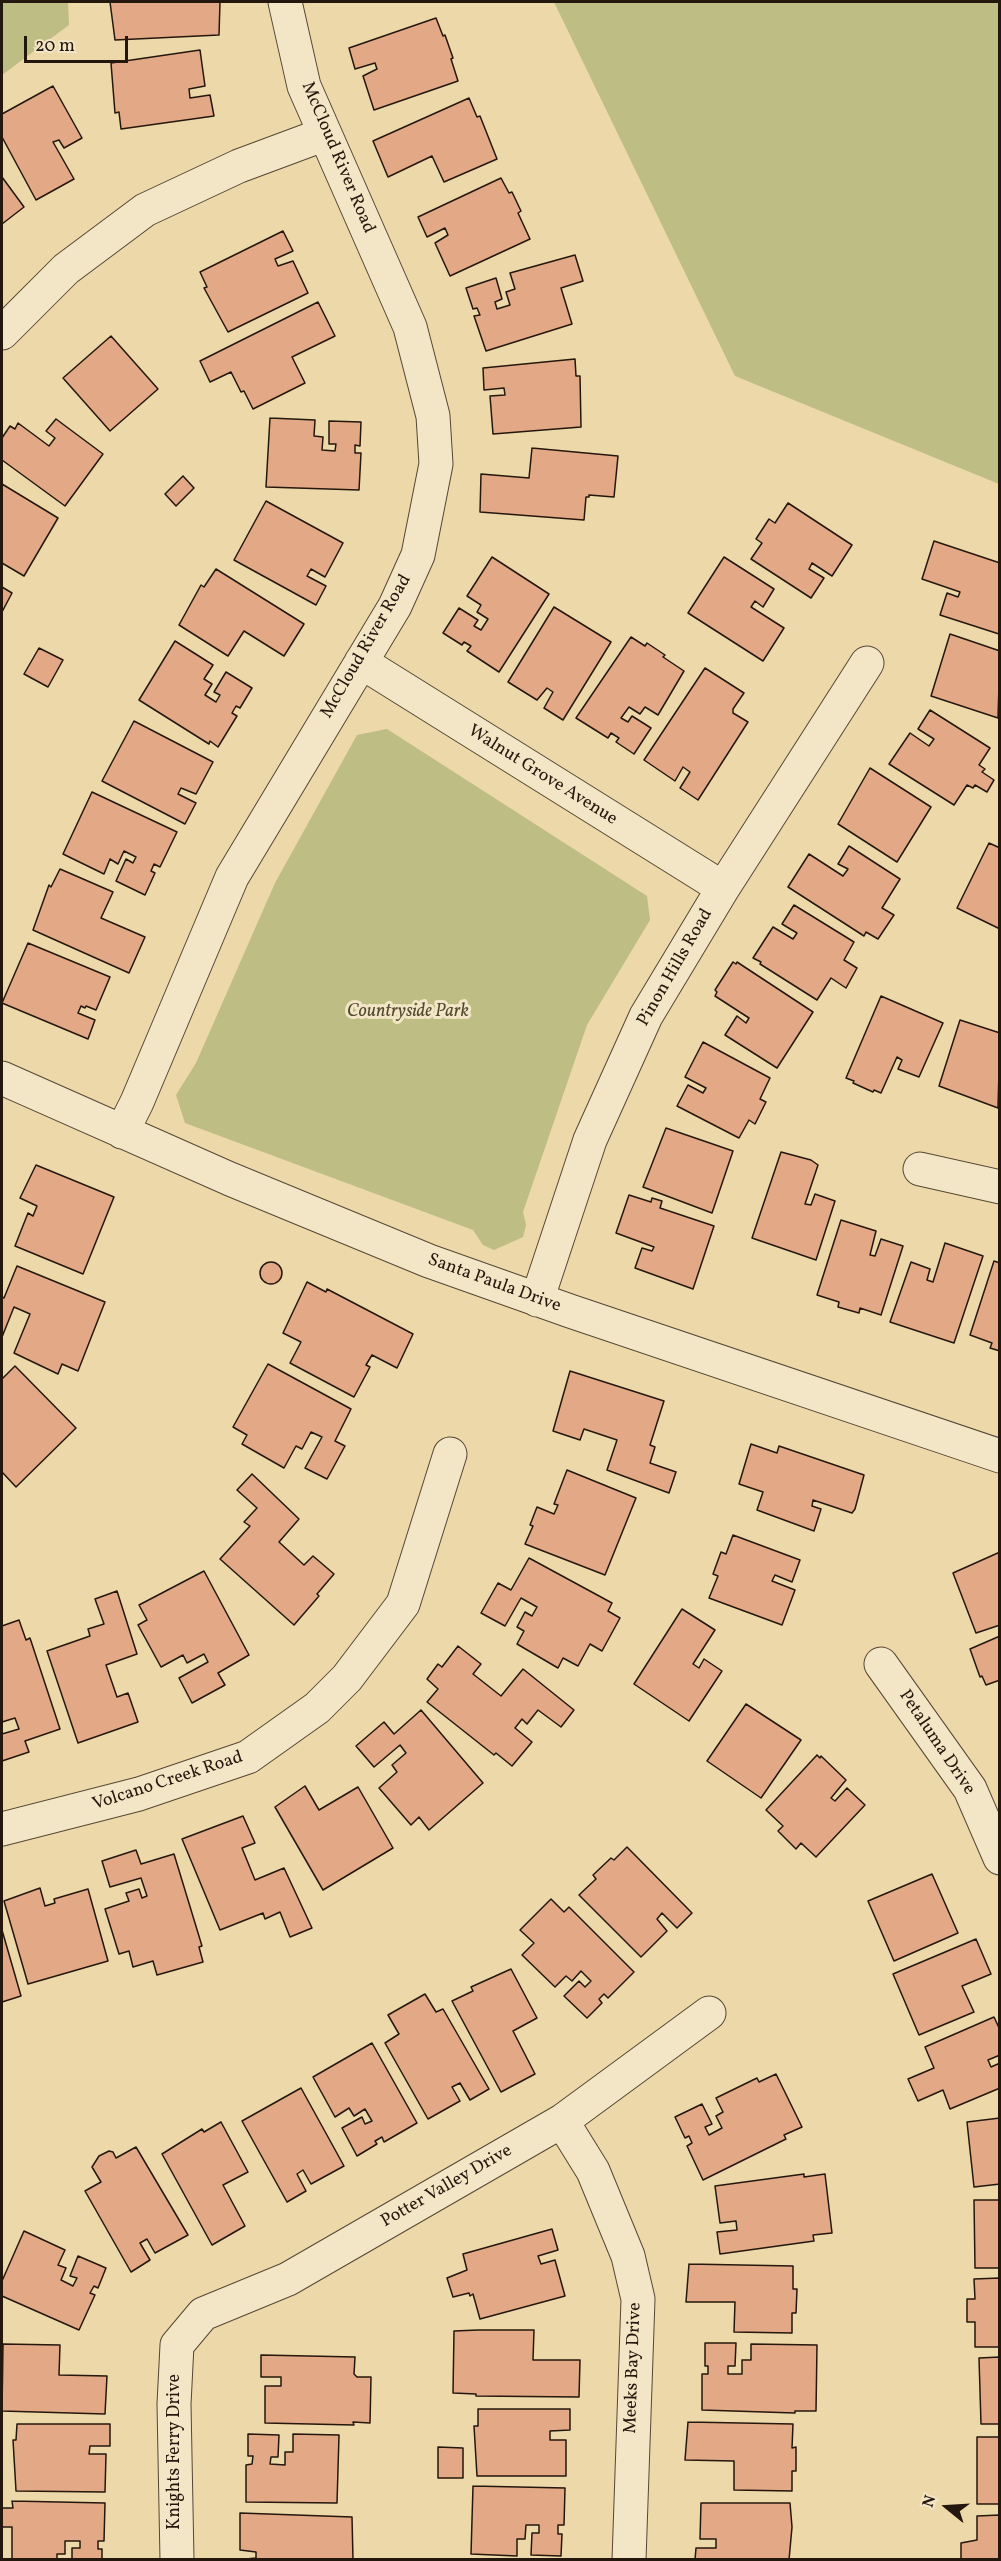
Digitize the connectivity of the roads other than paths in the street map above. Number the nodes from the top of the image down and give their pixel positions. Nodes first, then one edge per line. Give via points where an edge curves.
1 (285, 2) edge
2 (325, 134) junction
3 (2, 333) edge
4 (361, 662) junction
5 (867, 663) dead end
6 (723, 888) junction
7 (2, 1078) edge
8 (122, 1132) junction
9 (920, 1169) dead end
10 (999, 1187) edge
11 (537, 1300) junction
12 (450, 1454) dead end
13 (999, 1456) edge
14 (881, 1664) dead end
15 (2, 1829) edge
16 (999, 1858) edge
17 (709, 2013) dead end
18 (562, 2121) junction
19 (177, 2344) joint
20 (177, 2559) edge
21 (629, 2559) edge

1 - 2 street, McCloud River Road via 304,86
2 - 3 street via 238,166 145,210 66,269
2 - 4 street, McCloud River Road via 410,327 433,416 436,464 418,555 395,606
4 - 6 street, Walnut Grove Avenue
4 - 8 street, McCloud River Road via 232,877
5 - 6 street, Pinon Hills Road
6 - 11 street, Pinon Hills Road via 646,1016 613,1088 590,1140
7 - 8 street, Santa Paula Drive
8 - 11 street, Santa Paula Drive via 429,1261
9 - 10 street
11 - 13 street, Santa Paula Drive
12 - 15 street, Volcano Creek Road via 403,1604 347,1678 317,1708 248,1757 139,1794
14 - 16 street, Petaluma Drive via 970,1789
17 - 18 street, Potter Valley Drive
18 - 19 street, Potter Valley Drive via 288,2279 203,2314
18 - 21 street, Meeks Bay Drive via 592,2171 628,2256 638,2299
19 - 20 street, Knights Ferry Drive

